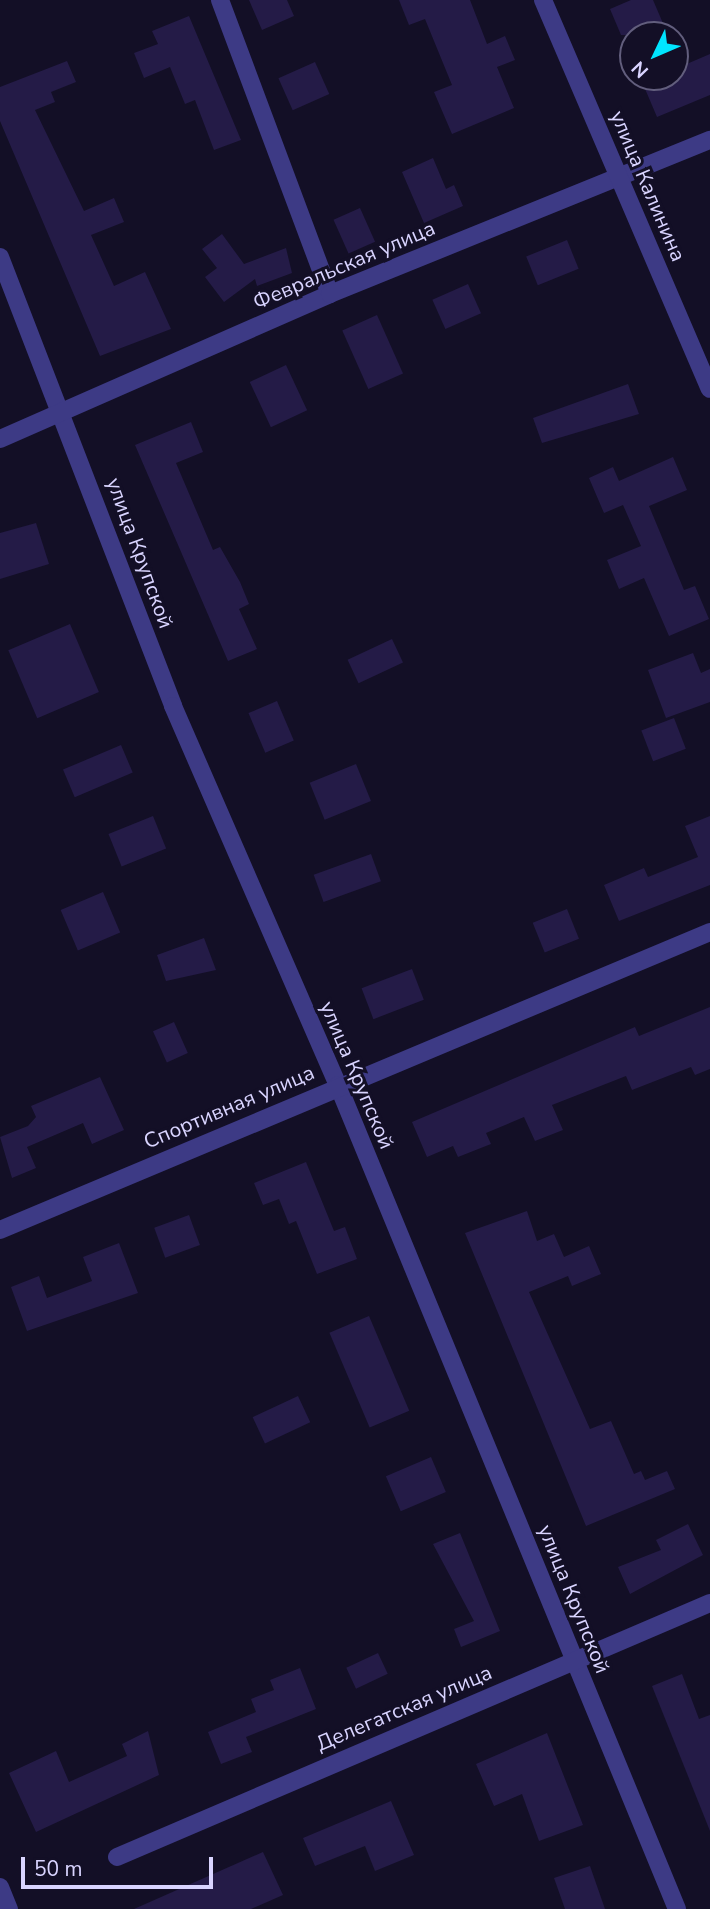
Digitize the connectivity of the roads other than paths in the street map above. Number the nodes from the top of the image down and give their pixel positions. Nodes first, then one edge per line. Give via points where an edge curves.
1 (220, 0) edge
2 (543, 0) edge
3 (710, 140) edge
4 (618, 175) junction
5 (0, 257) edge
6 (330, 294) junction
7 (710, 389) edge
8 (64, 413) junction
9 (0, 439) edge
10 (710, 932) edge
11 (338, 1086) junction
12 (0, 1230) edge
13 (710, 1603) edge
14 (575, 1659) junction
15 (117, 1857) dead end
16 (0, 1887) edge
17 (9, 1909) edge
18 (677, 1909) edge

1 - 6 street
2 - 4 street, улица Калинина
3 - 4 street, Февральская улица
4 - 6 street, Февральская улица
4 - 7 street, улица Калинина
5 - 8 street, улица Крупской
6 - 8 street, Февральская улица
8 - 9 street, Февральская улица
8 - 11 street, улица Крупской via 173,706
10 - 11 street, Спортивная улица
11 - 12 street, Спортивная улица
11 - 14 street, улица Крупской
13 - 14 street, Делегатская улица
14 - 15 street, Делегатская улица
14 - 18 street, улица Крупской
16 - 17 street

